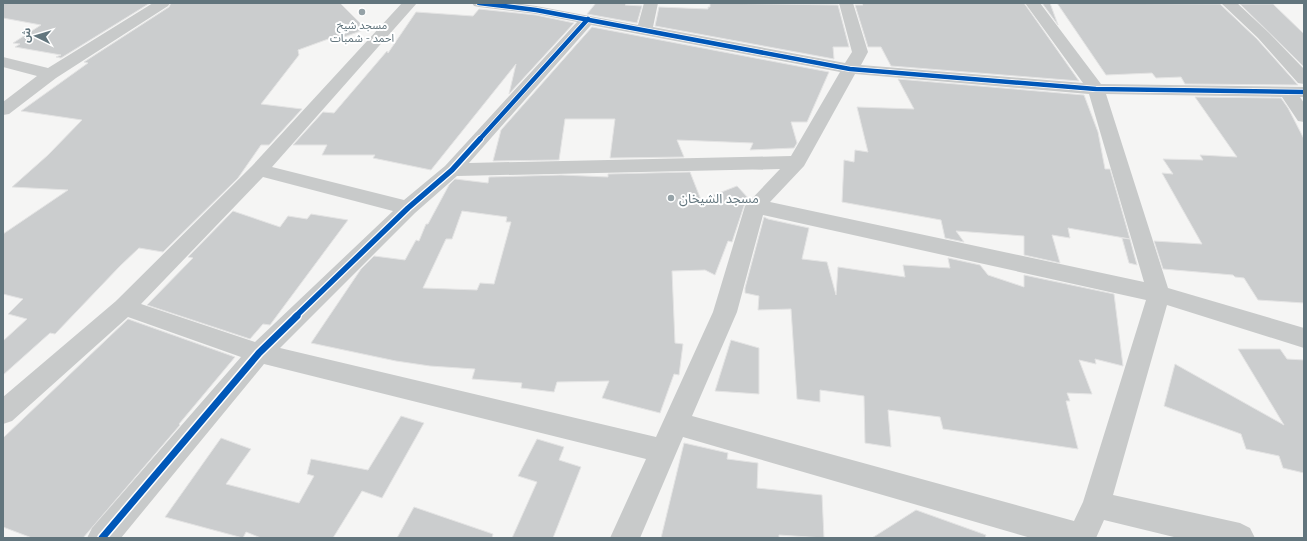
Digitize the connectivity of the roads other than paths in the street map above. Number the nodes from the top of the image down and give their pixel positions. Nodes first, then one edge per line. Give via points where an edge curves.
1 (163, 3) edge
2 (410, 3) edge
3 (479, 3) edge
4 (651, 3) edge
5 (846, 3) edge
6 (1032, 3) edge
7 (1228, 3) edge
8 (539, 6) edge
9 (588, 19) junction
10 (644, 31) junction
11 (3, 62) edge
12 (850, 69) junction
13 (50, 74) junction
14 (1304, 79) edge
15 (1096, 89) junction
16 (1296, 92) edge
17 (3, 110) edge
18 (1304, 118) edge
19 (797, 162) junction
20 (259, 170) junction
21 (452, 170) junction
22 (755, 206) junction
23 (408, 208) junction
24 (1159, 294) junction
25 (124, 307) junction
26 (1304, 338) edge
27 (259, 353) junction
28 (3, 412) edge
29 (675, 423) junction
30 (663, 451) junction
31 (1096, 505) junction
32 (102, 538) edge
33 (625, 538) edge
34 (1081, 538) edge
35 (1240, 538) edge

1 - 13 street
2 - 20 street
3 - 8 street
4 - 10 street
5 - 12 street via 860,52
6 - 15 street
7 - 14 street via 1264,35
8 - 9 street
9 - 10 street
9 - 21 street
10 - 12 street
11 - 13 street
12 - 15 street
12 - 19 street
13 - 17 street
15 - 16 street
15 - 24 street
16 - 18 street
19 - 21 street
19 - 22 street
20 - 23 street
20 - 25 street
21 - 23 street
22 - 24 street
22 - 29 street via 725,312
23 - 27 street
24 - 26 street
24 - 31 street
25 - 27 street
25 - 28 street
27 - 30 street
27 - 32 street
29 - 30 street
29 - 34 street
30 - 33 street
31 - 34 street
31 - 35 street

